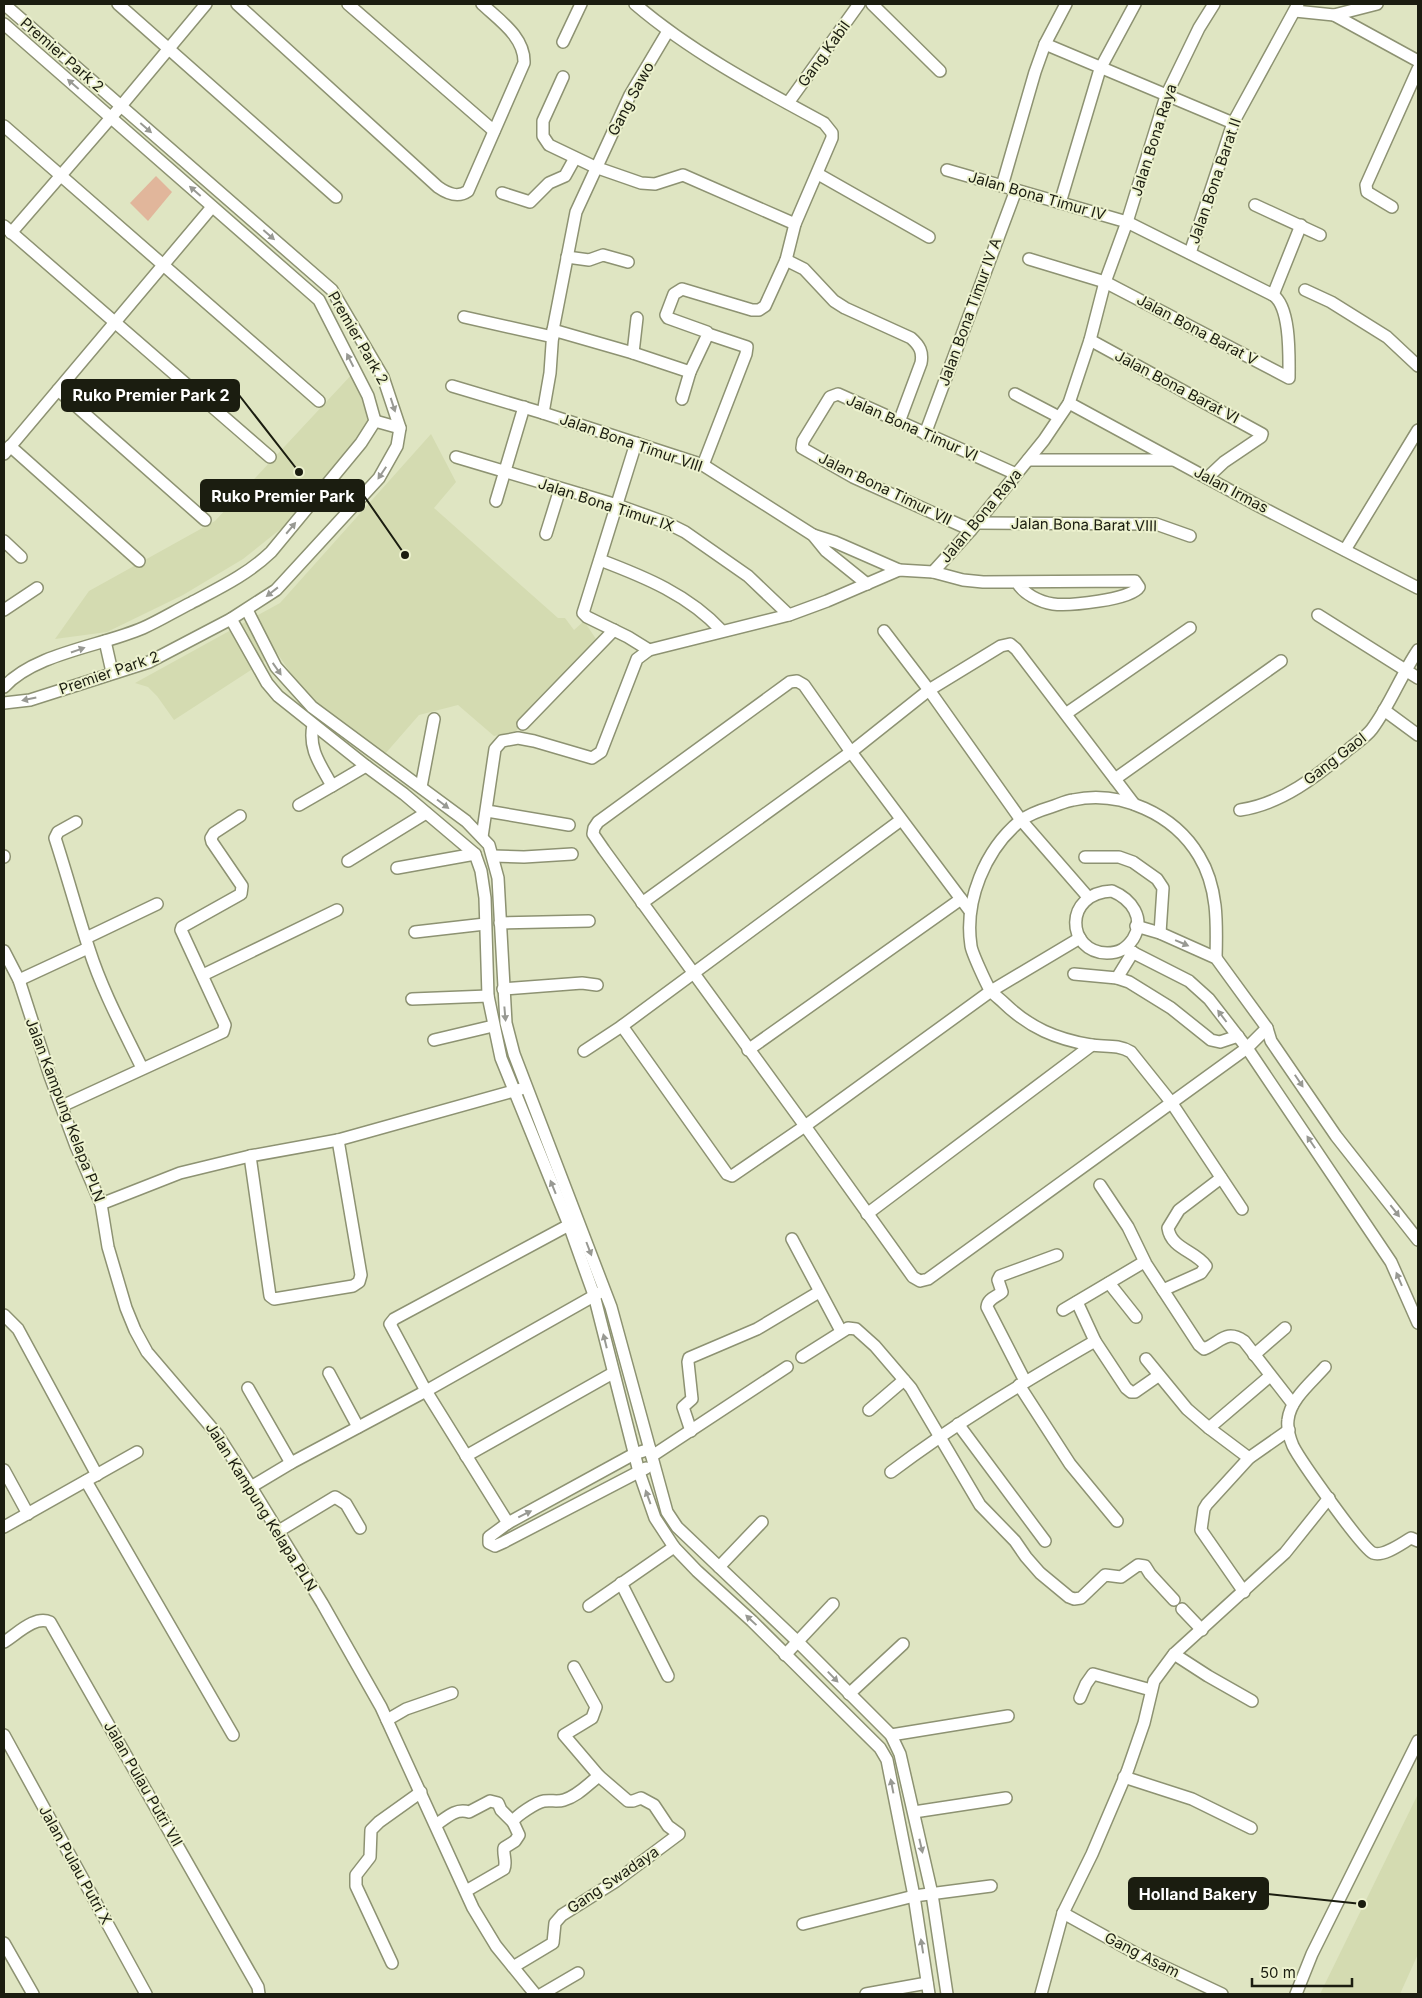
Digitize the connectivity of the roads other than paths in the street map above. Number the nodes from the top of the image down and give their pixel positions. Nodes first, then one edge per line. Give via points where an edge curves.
1 (4, 4) edge
2 (118, 4) edge
3 (206, 4) edge
4 (237, 4) edge
5 (348, 4) edge
6 (482, 4) edge
7 (581, 4) edge
8 (635, 4) edge
9 (859, 4) edge
10 (872, 4) edge
11 (1066, 4) edge
12 (1135, 4) edge
13 (1214, 4) edge
14 (1377, 4) edge
15 (1297, 7) edge
16 (1334, 15) junction
17 (4, 24) edge
18 (668, 32) junction
19 (562, 42) dead end
20 (1045, 44) junction
21 (168, 48) junction
22 (1418, 61) edge
23 (1100, 69) junction
24 (1418, 69) edge
25 (940, 71) dead end
26 (563, 77) dead end
27 (1166, 96) junction
28 (788, 103) junction
29 (121, 106) junction
30 (111, 117) junction
31 (1233, 123) junction
32 (4, 126) edge
33 (494, 131) junction
34 (575, 158) junction
35 (596, 167) junction
36 (947, 170) dead end
37 (818, 174) junction
38 (61, 176) junction
39 (1002, 186) junction
40 (1016, 190) junction
41 (502, 193) dead end
42 (336, 197) dead end
43 (1060, 202) junction
44 (1255, 205) dead end
45 (212, 207) junction
46 (1392, 207) dead end
47 (1127, 222) junction
48 (795, 224) junction
49 (1301, 225) junction
50 (7, 230) edge
51 (1320, 235) dead end
52 (929, 238) dead end
53 (1190, 253) junction
54 (566, 257) junction
55 (1029, 259) dead end
56 (786, 260) junction
57 (628, 262) dead end
58 (163, 265) junction
59 (1105, 282) junction
60 (1305, 290) dead end
61 (1272, 295) junction
62 (464, 317) dead end
63 (637, 318) dead end
64 (114, 322) junction
65 (553, 334) junction
66 (708, 334) junction
67 (1090, 340) junction
68 (633, 353) junction
69 (1418, 366) edge
70 (690, 372) junction
71 (452, 386) dead end
72 (58, 390) junction
73 (1015, 394) dead end
74 (682, 399) dead end
75 (319, 401) dead end
76 (1069, 403) junction
77 (524, 407) junction
78 (543, 413) junction
79 (1059, 417) junction
80 (375, 421) junction
81 (899, 422) junction
82 (400, 428) junction
83 (1418, 430) edge
84 (924, 434) junction
85 (636, 443) junction
86 (802, 444) joint
87 (7, 450) edge
88 (456, 457) dead end
89 (270, 458) dead end
90 (1028, 460) junction
91 (1174, 460) junction
92 (703, 465) junction
93 (505, 472) junction
94 (1016, 474) junction
95 (1207, 478) junction
96 (560, 489) junction
97 (496, 501) dead end
98 (617, 505) junction
99 (205, 520) dead end
100 (974, 526) junction
101 (546, 534) dead end
102 (813, 535) junction
103 (1190, 536) dead end
104 (4, 541) edge
105 (1344, 550) junction
106 (21, 557) dead end
107 (600, 560) junction
108 (139, 561) dead end
109 (899, 570) junction
110 (933, 572) junction
111 (1017, 582) junction
112 (867, 584) junction
113 (37, 588) dead end
114 (1418, 588) edge
115 (4, 610) edge
116 (248, 610) junction
117 (789, 615) junction
118 (1318, 615) dead end
119 (231, 619) junction
120 (1190, 628) dead end
121 (614, 630) junction
122 (722, 631) junction
123 (884, 631) dead end
124 (105, 641) junction
125 (649, 650) junction
126 (1418, 650) edge
127 (1282, 661) dead end
128 (1405, 669) junction
129 (112, 672) junction
130 (1418, 678) edge
131 (4, 687) edge
132 (929, 690) junction
133 (4, 703) edge
134 (1384, 710) junction
135 (1067, 713) junction
136 (434, 719) dead end
137 (523, 724) dead end
138 (313, 725) junction
139 (1418, 735) edge
140 (851, 752) junction
141 (366, 766) junction
142 (1116, 779) junction
143 (416, 784) junction
144 (332, 786) junction
145 (404, 794) junction
146 (1134, 804) junction
147 (299, 805) dead end
148 (1240, 810) dead end
149 (487, 811) junction
150 (426, 813) junction
151 (240, 816) dead end
152 (901, 820) junction
153 (1021, 820) junction
154 (76, 822) dead end
155 (569, 825) dead end
156 (482, 837) junction
157 (475, 854) junction
158 (572, 854) dead end
159 (493, 856) junction
160 (1085, 856) dead end
161 (348, 860) dead end
162 (397, 868) dead end
163 (1088, 897) junction
164 (961, 899) junction
165 (642, 903) junction
166 (157, 904) dead end
167 (337, 910) dead end
168 (970, 911) junction
169 (588, 921) dead end
170 (500, 923) junction
171 (485, 924) junction
172 (1136, 926) junction
173 (416, 932) dead end
174 (1160, 933) junction
175 (1080, 938) junction
176 (87, 943) junction
177 (1129, 950) junction
178 (4, 951) edge
179 (487, 952) junction
180 (501, 954) junction
181 (1216, 958) junction
182 (693, 972) junction
183 (1074, 974) dead end
184 (203, 975) junction
185 (1117, 978) junction
186 (18, 980) junction
187 (597, 985) dead end
188 (503, 989) junction
189 (991, 991) junction
190 (488, 996) junction
191 (412, 999) dead end
192 (493, 1026) junction
193 (622, 1026) junction
194 (1266, 1028) junction
195 (1238, 1036) junction
196 (434, 1040) dead end
197 (1092, 1045) junction
198 (1247, 1048) junction
199 (748, 1050) junction
200 (584, 1051) dead end
201 (142, 1068) junction
202 (527, 1087) junction
203 (514, 1092) junction
204 (1171, 1102) junction
205 (62, 1106) junction
206 (805, 1126) junction
207 (338, 1140) junction
208 (250, 1156) junction
209 (1221, 1178) junction
210 (1100, 1185) dead end
211 (102, 1204) junction
212 (1242, 1209) dead end
213 (867, 1214) junction
214 (568, 1225) junction
215 (792, 1240) dead end
216 (1418, 1240) edge
217 (1057, 1255) dead end
218 (1144, 1262) junction
219 (1109, 1283) junction
220 (1163, 1290) junction
221 (819, 1292) junction
222 (599, 1293) junction
223 (1077, 1302) junction
224 (1063, 1310) dead end
225 (4, 1315) edge
226 (1136, 1317) dead end
227 (1418, 1324) edge
228 (1285, 1328) dead end
229 (841, 1331) junction
230 (1094, 1341) junction
231 (1254, 1355) junction
232 (802, 1358) dead end
233 (1146, 1359) dead end
234 (787, 1367) dead end
235 (1324, 1367) dead end
236 (329, 1373) dead end
237 (613, 1373) junction
238 (1158, 1376) junction
239 (1270, 1376) junction
240 (904, 1380) junction
241 (1022, 1383) junction
242 (248, 1388) dead end
243 (426, 1391) junction
244 (1294, 1404) junction
245 (869, 1410) dead end
246 (958, 1424) junction
247 (358, 1427) junction
248 (1209, 1428) junction
249 (1289, 1430) junction
250 (691, 1431) junction
251 (939, 1437) junction
252 (137, 1452) dead end
253 (634, 1454) junction
254 (466, 1456) junction
255 (652, 1456) junction
256 (1249, 1458) junction
257 (291, 1463) junction
258 (4, 1470) edge
259 (639, 1472) junction
260 (891, 1472) dead end
261 (97, 1475) junction
262 (86, 1481) junction
263 (251, 1487) junction
264 (1329, 1498) junction
265 (28, 1514) junction
266 (1117, 1521) dead end
267 (762, 1522) dead end
268 (508, 1523) junction
269 (4, 1527) edge
270 (360, 1528) dead end
271 (277, 1532) junction
272 (1045, 1541) dead end
273 (1418, 1541) edge
274 (674, 1547) junction
275 (720, 1567) junction
276 (621, 1583) junction
277 (1244, 1592) junction
278 (834, 1604) dead end
279 (589, 1606) dead end
280 (1202, 1630) junction
281 (4, 1642) edge
282 (798, 1642) junction
283 (903, 1644) dead end
284 (1174, 1654) junction
285 (785, 1655) junction
286 (574, 1667) dead end
287 (668, 1676) dead end
288 (1151, 1690) junction
289 (452, 1693) dead end
290 (849, 1694) junction
291 (1080, 1698) dead end
292 (1252, 1701) dead end
293 (1008, 1716) dead end
294 (387, 1720) junction
295 (4, 1735) edge
296 (233, 1735) dead end
297 (891, 1735) junction
298 (1418, 1741) edge
299 (599, 1776) junction
300 (1124, 1777) junction
301 (421, 1792) junction
302 (1006, 1798) dead end
303 (914, 1812) junction
304 (513, 1822) junction
305 (436, 1825) junction
306 (1251, 1828) dead end
307 (991, 1886) dead end
308 (466, 1891) junction
309 (932, 1894) junction
310 (914, 1896) junction
311 (1063, 1913) junction
312 (803, 1924) dead end
313 (4, 1943) edge
314 (392, 1962) dead end
315 (513, 1967) junction
316 (578, 1973) dead end
317 (928, 1989) edge
318 (33, 1994) edge
319 (146, 1994) edge
320 (260, 1994) edge
321 (535, 1994) edge
322 (542, 1994) edge
323 (866, 1994) edge
324 (947, 1994) edge
325 (1041, 1994) edge
326 (1222, 1994) edge
327 (1296, 1994) edge

1 - 29 street, Premier Park 2
2 - 21 street
3 - 21 street
4 - 33 street via 445,192 462,195 468,190
5 - 33 street
6 - 33 street via 509,29 521,44 524,54 522,72
7 - 19 street
8 - 18 street
9 - 28 street, Gang Kabil
10 - 25 street
11 - 20 street
12 - 23 street
13 - 27 street, Jalan Bona Raya
14 - 16 street
15 - 16 street
15 - 31 street, Jalan Bona Barat II
16 - 22 street
30 -> 17 street, Premier Park 2
18 - 28 street
18 - 35 street, Gang Sawo via 630,95
20 - 23 street
20 - 39 street
21 - 29 street
21 - 42 street
23 - 27 street
23 - 43 street
24 - 46 street via 1366,185 1367,192
26 - 34 street via 543,121 543,136 549,145
27 - 31 street
27 - 47 street, Jalan Bona Raya
28 - 37 street via 824,122 832,133
29 - 30 street
29 -> 82 street, Premier Park 2 via 332,290 382,377
30 - 38 street
45 -> 30 street, Premier Park 2
31 - 53 street, Jalan Bona Barat II
32 - 38 street
34 - 35 street
34 - 41 street via 565,176 549,182 530,202
35 - 48 street via 641,183 655,184 683,175
35 - 54 street, Gang Sawo via 576,212
36 - 39 street, Jalan Bona Timur IV
37 - 48 street
37 - 52 street
38 - 50 street
38 - 58 street
39 - 40 street, Jalan Bona Timur IV
40 - 43 street, Jalan Bona Timur IV
40 - 84 street, Jalan Bona Timur IV A
43 - 47 street, Jalan Bona Timur IV
44 - 49 street
45 - 58 street
80 -> 45 street, Premier Park 2 via 368,396 319,300
47 - 53 street, Jalan Bona Timur IV
47 - 59 street, Jalan Bona Raya
48 - 56 street
49 - 51 street
49 - 61 street
50 - 64 street
53 - 61 street, Jalan Bona Timur IV
54 - 57 street via 589,260 603,255
54 - 65 street, Gang Sawo
55 - 59 street, Jalan Bona Barat V
56 - 66 street via 765,306 759,310 682,289 674,294 666,315 668,318
56 - 81 street via 804,269 834,302 911,338 917,344 921,363
58 - 64 street
58 - 75 street
59 - 61 street, Jalan Bona Barat V via 1289,378 1285,319 1279,302
59 - 67 street, Jalan Bona Raya
60 - 69 street via 1331,302 1387,337
62 - 65 street
63 - 68 street
64 - 72 street
64 - 89 street
65 - 68 street
65 - 78 street, Gang Sawo
66 - 70 street
66 - 92 street via 747,348
67 - 76 street, Jalan Bona Raya
67 - 95 street, Jalan Bona Barat VI via 1262,435
68 - 70 street
70 - 74 street
71 - 77 street, Jalan Bona Timur VIII
72 - 87 street
72 - 99 street
73 - 79 street
76 - 79 street, Jalan Bona Raya
76 - 91 street
77 - 78 street, Jalan Bona Timur VIII
77 - 93 street
78 - 85 street, Jalan Bona Timur VIII
79 - 90 street, Jalan Bona Raya
80 - 82 street
124 -> 80 street via 143,628 241,577 257,565 361,443
81 - 84 street, Jalan Bona Timur VI
81 - 86 street, Jalan Bona Timur VI via 834,394
82 -> 116 street, Premier Park 2 via 397,446 379,478 276,590
83 - 105 street
84 - 94 street, Jalan Bona Timur VI
85 - 92 street, Jalan Bona Timur VIII
85 - 98 street
86 - 100 street, Jalan Bona Timur VII via 802,448 853,477
87 - 108 street
88 - 93 street, Jalan Bona Timur IX
90 - 91 street, Jalan Irmas
90 - 94 street, Jalan Bona Raya
91 - 95 street, Jalan Irmas
92 - 102 street, Jalan Bona Timur VIII
93 - 96 street, Jalan Bona Timur IX
93 - 97 street
94 - 100 street, Jalan Bona Raya
95 - 105 street, Jalan Irmas
96 - 98 street, Jalan Bona Timur IX
96 - 101 street
98 - 107 street
98 - 117 street, Jalan Bona Timur IX via 686,532 748,576
100 - 103 street, Jalan Bona Barat VIII via 1156,524
100 - 110 street, Jalan Bona Raya
102 - 109 street
102 - 112 street, Jalan Bona Timur VIII via 826,551
104 - 106 street
105 - 114 street, Jalan Irmas
107 - 121 street via 583,613
107 - 122 street via 648,578 710,618
109 - 110 street, Jalan Bona Raya
109 - 112 street, Jalan Bona Raya
110 - 111 street via 963,580
111 - 111 street via 1135,581 1139,587 1123,596 1065,605 1037,599
112 - 117 street, Jalan Bona Raya
113 - 115 street
116 - 119 street, Premier Park 2
116 -> 143 street via 276,667 312,708
117 - 122 street, Jalan Bona Raya
118 - 128 street
119 - 129 street, Premier Park 2 via 149,662
119 - 138 street via 267,683
120 - 135 street
121 - 125 street
121 - 137 street
122 - 125 street, Jalan Bona Raya
123 - 132 street
124 - 129 street
131 -> 124 street via 20,672
125 - 149 street via 637,658 597,756 592,758 518,738 502,741 495,749
126 - 128 street, Gang Gaol
127 - 142 street
128 - 130 street
128 - 134 street, Gang Gaol
129 -> 133 street, Premier Park 2 via 30,700
132 - 135 street via 1001,646 1010,644
132 - 140 street
132 - 153 street
134 - 139 street
134 - 148 street, Gang Gaol via 1371,731 1301,786 1270,802
135 - 142 street
136 - 143 street
138 - 141 street
138 - 144 street via 311,738 314,750
140 - 152 street
140 - 165 street
140 - 165 street via 804,685 790,682 598,822 593,834
141 - 144 street
141 - 145 street
142 - 146 street
143 - 145 street
143 -> 156 street
144 - 147 street
145 - 150 street
146 - 153 street via 1103,798 1073,800
146 - 181 street via 1156,814 1183,834 1200,856 1214,889
149 - 155 street
149 - 156 street
150 - 157 street
150 - 161 street
151 - 184 street via 211,838 242,886 242,894 182,927
152 - 164 street
152 - 182 street
153 - 163 street
153 - 168 street via 1000,843 981,872
154 - 176 street via 58,832 55,838
156 - 159 street
157 - 162 street
157 - 171 street via 482,871
158 - 159 street
159 - 170 street via 498,878
160 - 174 street via 1119,857 1133,862 1157,879 1163,888
163 - 172 street via 1112,891 1123,896 1132,904 1137,916
163 - 175 street via 1076,915
164 - 168 street
164 - 199 street
165 - 182 street
166 - 176 street
167 - 184 street
168 - 189 street via 970,947
169 - 170 street
170 - 180 street
171 - 173 street
171 - 179 street
172 - 174 street
172 - 177 street
174 -> 181 street
175 - 177 street via 1088,947 1100,952
175 - 189 street
176 - 186 street
176 - 201 street via 105,991
177 - 185 street
195 -> 177 street via 1209,999 1189,981
178 - 186 street, Jalan Kampung Kelapa PLN
179 - 180 street
179 - 190 street
180 - 188 street
181 - 194 street
182 - 193 street
182 - 199 street
183 - 185 street
184 - 201 street via 225,1025 223,1032
185 - 195 street via 1172,1008 1211,1040 1220,1042
186 - 205 street, Jalan Kampung Kelapa PLN
187 - 188 street via 582,983
188 -> 202 street via 506,1023
189 - 197 street via 1022,1020 1056,1036
189 - 206 street
190 - 191 street
190 - 192 street
192 - 196 street
192 - 203 street
193 - 200 street
193 - 206 street via 729,1176
194 - 198 street
194 -> 216 street via 1271,1041 1336,1136
195 - 198 street
197 - 204 street via 1123,1047 1131,1052
197 - 213 street
198 - 204 street
227 -> 198 street via 1391,1262
199 - 206 street
201 - 205 street
202 - 203 street
202 -> 222 street
203 - 207 street
214 -> 203 street
204 - 209 street
204 - 213 street via 928,1279 920,1281 912,1277
205 - 211 street, Jalan Kampung Kelapa PLN
206 - 213 street
207 - 208 street
207 - 208 street via 361,1275 353,1286 270,1296
208 - 211 street via 180,1173
209 - 212 street
209 - 220 street via 1179,1210 1168,1228 1172,1239 1202,1260 1206,1269
210 - 218 street via 1128,1227
211 - 263 street, Jalan Kampung Kelapa PLN via 108,1247 135,1330 153,1359 204,1417
214 - 222 street
214 - 243 street via 392,1321 390,1326
215 - 221 street
217 - 241 street via 1000,1276 1002,1292 988,1301 987,1307
218 - 219 street
218 - 220 street
219 - 223 street
219 - 226 street
220 - 231 street via 1202,1348 1233,1335 1244,1341
221 - 229 street
221 - 250 street via 757,1329 689,1358 692,1399 683,1407
237 -> 222 street
222 - 243 street
222 - 255 street
223 - 224 street
223 - 230 street
225 - 261 street via 18,1329
228 - 231 street
229 - 232 street
229 - 240 street via 852,1327 856,1329
230 - 238 street via 1131,1392
230 - 241 street
231 - 239 street
233 - 238 street
234 - 250 street
235 - 244 street
236 - 247 street
237 - 253 street
237 - 254 street
238 - 248 street via 1186,1409
239 - 244 street
239 - 248 street
240 - 245 street
240 - 251 street
241 - 246 street
241 - 266 street via 1070,1464
242 - 257 street
243 - 247 street
243 - 254 street
244 - 249 street via 1288,1421
246 - 251 street
246 - 272 street
247 - 257 street
248 - 256 street
249 - 256 street
249 - 264 street via 1302,1462
250 - 255 street
251 - 260 street
251 - 280 street via 980,1505 1040,1573 1069,1596 1082,1598 1105,1575 1121,1577 1138,1565 1145,1566
252 - 261 street
253 - 255 street
253 - 259 street
268 -> 253 street
254 - 268 street
255 - 259 street
255 - 275 street via 667,1512 677,1527
256 - 277 street via 1207,1504 1200,1527
257 - 263 street
258 - 265 street
259 - 268 street via 504,1542 492,1545 489,1537
274 -> 259 street via 655,1518
261 - 262 street
262 - 265 street
262 - 296 street
263 - 271 street, Jalan Kampung Kelapa PLN
264 - 273 street via 1371,1552 1380,1554 1411,1538
264 - 277 street via 1285,1552
265 - 269 street
267 - 275 street
270 - 271 street via 346,1504 335,1497
271 - 294 street, Jalan Kampung Kelapa PLN via 322,1603
274 - 276 street
285 -> 274 street
275 - 282 street
276 - 279 street
276 - 287 street
277 - 280 street
278 - 282 street
280 - 284 street
281 - 320 street, Jalan Pulau Putri VII via 37,1620 50,1622
282 - 285 street
282 -> 290 street
283 - 290 street
284 - 288 street via 1159,1672
284 - 292 street
310 -> 285 street via 887,1760 880,1748
286 - 299 street via 596,1708 592,1718 564,1735
288 - 291 street via 1093,1674
288 - 300 street via 1144,1723
289 - 294 street via 406,1709
290 - 297 street
293 - 297 street
294 - 301 street, Jalan Kampung Kelapa PLN
295 - 319 street, Jalan Pulau Putri X
297 - 303 street via 900,1754
298 - 327 street via 1312,1954
299 - 304 street via 579,1793 563,1801 544,1800 517,1815
299 - 315 street, Gang Swadaya via 628,1801 641,1798 654,1805 668,1826 679,1834 562,1915 556,1923 553,1943
300 - 306 street via 1192,1800
300 - 311 street
301 - 305 street, Jalan Kampung Kelapa PLN
301 - 314 street via 371,1830 370,1857 356,1875 356,1886
302 - 303 street
303 -> 309 street
304 - 305 street via 498,1803 490,1802 469,1812 454,1812
304 - 308 street via 519,1835 504,1848 504,1869
305 - 308 street, Jalan Kampung Kelapa PLN
307 - 309 street
308 - 315 street, Jalan Kampung Kelapa PLN via 496,1946
309 - 310 street
309 - 324 street
310 - 312 street
317 -> 310 street
311 - 325 street
311 - 326 street, Gang Asam via 1137,1954
313 - 318 street
315 - 321 street, Jalan Kampung Kelapa PLN
316 - 322 street
317 - 323 street

